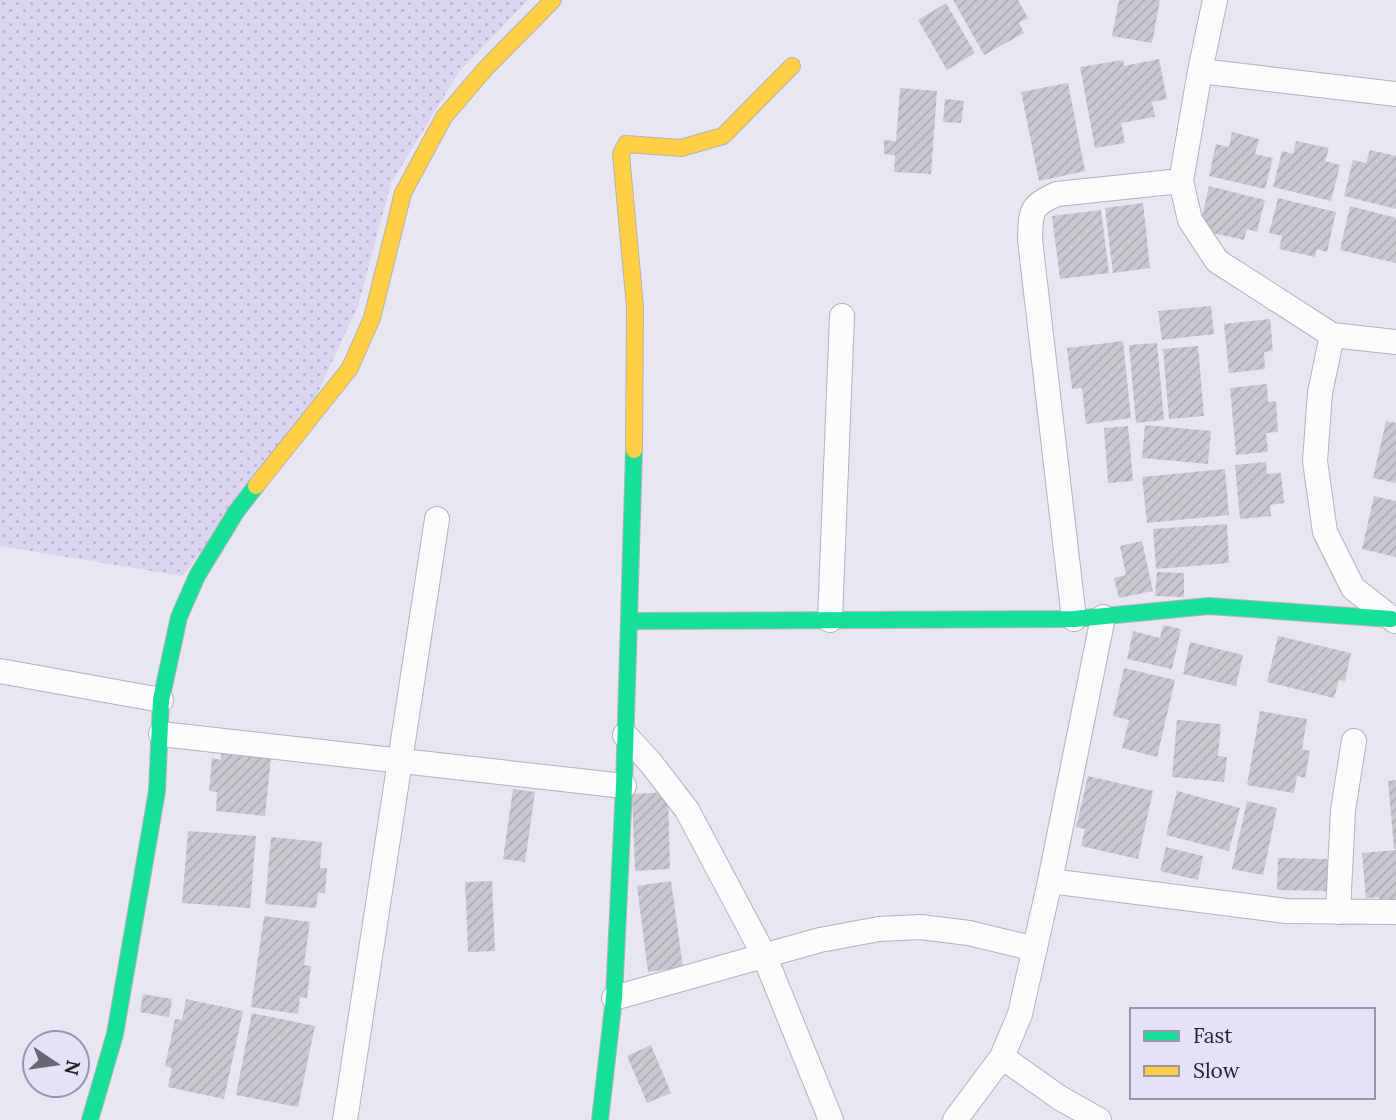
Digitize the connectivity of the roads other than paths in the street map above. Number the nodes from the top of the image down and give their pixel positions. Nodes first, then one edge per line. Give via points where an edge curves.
1 (553, 0) edge
2 (1215, 0) edge
3 (792, 66) dead end
4 (1200, 71) junction
5 (1396, 94) edge
6 (1181, 181) junction
7 (842, 316) dead end
8 (1332, 335) junction
9 (1396, 342) edge
10 (437, 519) dead end
11 (1103, 617) junction
12 (1073, 619) junction
13 (830, 620) junction
14 (1394, 620) edge
15 (629, 621) junction
16 (0, 671) edge
17 (161, 700) junction
18 (161, 734) junction
19 (625, 735) junction
20 (1354, 741) dead end
21 (399, 760) junction
22 (624, 786) junction
23 (1050, 881) junction
24 (1338, 912) junction
25 (1396, 912) edge
26 (1035, 949) junction
27 (764, 955) junction
28 (614, 998) junction
29 (1002, 1057) junction
30 (90, 1120) edge
31 (345, 1120) edge
32 (600, 1120) edge
33 (831, 1120) edge
34 (955, 1120) edge
35 (1099, 1120) edge

1 - 17 street via 444,117 403,193 372,318 350,368 236,512 197,576 180,617
2 - 4 street
3 - 15 street via 723,136 681,148 626,144 621,154 635,307
4 - 5 street
4 - 6 street
6 - 8 street via 1190,220 1217,261
6 - 12 street via 1057,194 1040,201 1031,215 1030,240
7 - 13 street
8 - 9 street
8 - 14 street via 1320,393 1315,461 1325,532 1353,588
10 - 21 street
11 - 12 street
11 - 14 street via 1209,606
11 - 23 street
12 - 13 street
13 - 15 street
15 - 19 street
16 - 17 street
17 - 18 street
18 - 21 street
18 - 30 street via 157,791 115,1034
19 - 22 street
19 - 27 street via 687,810
20 - 24 street via 1342,810
21 - 22 street
21 - 31 street
22 - 28 street
23 - 24 street via 1286,911
23 - 26 street
24 - 25 street
26 - 27 street via 920,927 879,929
26 - 29 street via 1020,1014
27 - 28 street
27 - 33 street
28 - 32 street
29 - 34 street
29 - 35 street

